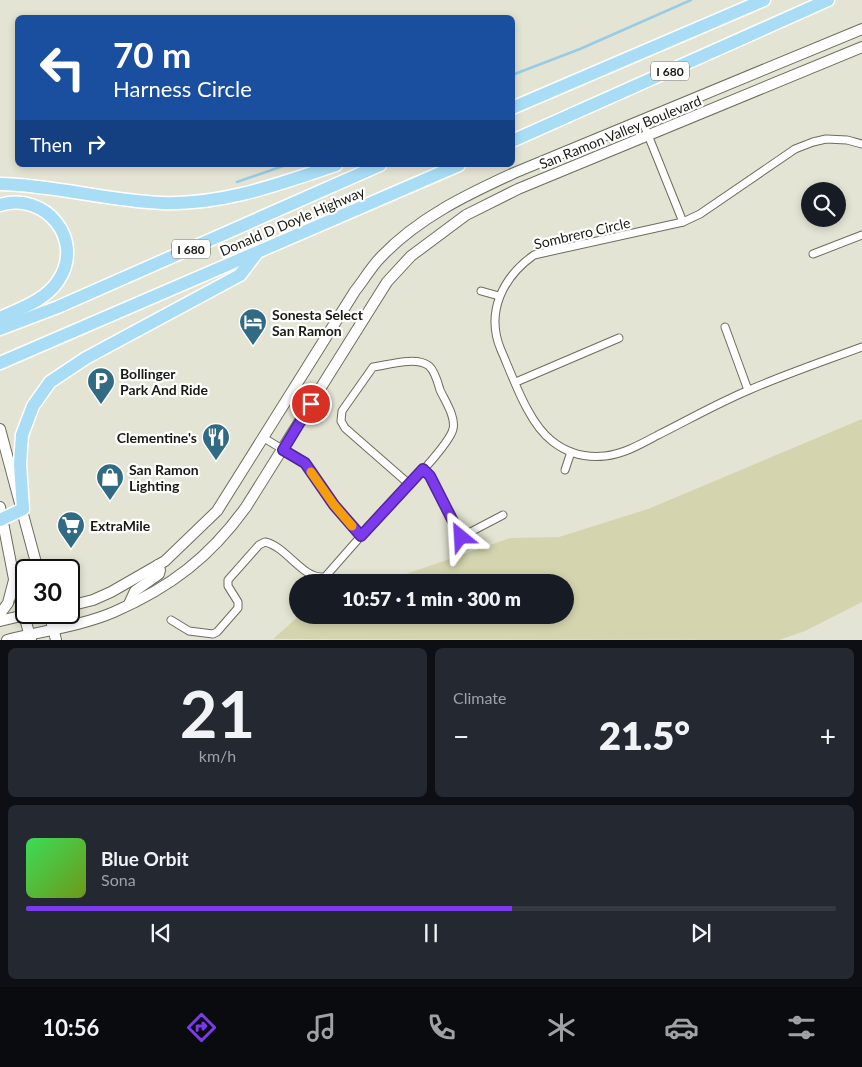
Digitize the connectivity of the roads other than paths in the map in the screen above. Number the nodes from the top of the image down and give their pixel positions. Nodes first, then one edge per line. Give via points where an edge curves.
1 (764, 0) edge
2 (828, 0) edge
3 (862, 29) edge
4 (862, 46) edge
5 (515, 107) edge
6 (642, 120) junction
7 (648, 136) junction
8 (515, 140) edge
9 (862, 144) edge
10 (330, 167) edge
11 (375, 167) edge
12 (453, 167) edge
13 (0, 184) edge
14 (0, 205) edge
15 (683, 222) junction
16 (862, 235) edge
17 (257, 252) junction
18 (813, 254) dead end
19 (481, 291) dead end
20 (499, 296) junction
21 (0, 318) edge
22 (725, 327) dead end
23 (0, 329) edge
24 (619, 338) dead end
25 (862, 347) edge
26 (4, 361) edge
27 (0, 372) edge
28 (516, 382) junction
29 (748, 390) junction
30 (0, 429) edge
31 (264, 438) junction
32 (283, 450) junction
33 (571, 452) junction
34 (423, 469) junction
35 (565, 470) dead end
36 (409, 484) junction
37 (22, 509) junction
38 (1, 515) edge
39 (503, 515) dead end
40 (361, 536) junction
41 (35, 559) edge
42 (158, 565) junction
43 (14, 579) junction
44 (15, 582) edge
45 (80, 603) edge
46 (129, 604) junction
47 (0, 614) edge
48 (15, 618) edge
49 (171, 620) dead end
50 (0, 621) edge
51 (28, 624) edge
52 (55, 634) edge
53 (31, 637) edge
54 (7, 640) edge

1 - 5 highway, I 680
2 - 8 highway, I 680
3 - 6 main road, San Ramon Valley Boulevard
4 - 7 main road, San Ramon Valley Boulevard
6 - 7 street
6 - 31 main road, San Ramon Valley Boulevard via 458,199 392,246 355,291
7 - 15 street
7 - 32 main road, San Ramon Valley Boulevard via 466,214 411,256 387,282
9 - 15 street, Sombrero Circle via 826,139 804,146
10 - 13 highway via 261,190 189,203 142,202
11 - 23 highway, Donald D Doyle Highway / I 680 via 58,307
12 - 17 highway, Donald D Doyle Highway / I 680
14 - 21 highway via 23,202 45,210 55,219 67,243 64,271 58,282 48,292
15 - 20 street, Sombrero Circle via 534,255 506,280
16 - 18 street
17 - 26 highway, Donald D Doyle Highway / I 680
17 - 37 highway via 240,275 86,358 50,382 33,406 22,435
19 - 20 street
20 - 28 street, Sombrero Circle via 496,330
22 - 29 street
24 - 28 street
25 - 29 street, Sombrero Circle
26 - 27 highway
28 - 33 street, Sombrero Circle via 540,430
29 - 33 street, Sombrero Circle via 619,454 585,456
30 - 37 main road
31 - 32 street
31 - 42 main road, San Ramon Valley Boulevard via 217,511
32 - 40 street via 305,463 334,505
32 - 46 main road, San Ramon Valley Boulevard via 228,532 171,583
33 - 35 street
34 - 36 street
34 - 36 street via 450,438 454,427 431,367 422,362 373,367 342,412 341,421
34 - 39 street via 430,476 461,537
36 - 40 street
37 - 38 highway
37 - 41 main road
38 - 43 main road
40 - 49 street via 325,577 311,575 284,551 265,542 228,580 238,608 217,632 189,631
42 - 45 main road, San Ramon Valley Boulevard via 111,592
42 - 46 main road via 159,574 135,591
43 - 44 main road
43 - 47 main road via 8,603
46 - 52 main road, San Ramon Valley Boulevard
48 - 50 main road
51 - 53 main road
52 - 53 main road, San Ramon Valley Boulevard
53 - 54 main road, San Ramon Valley Boulevard

